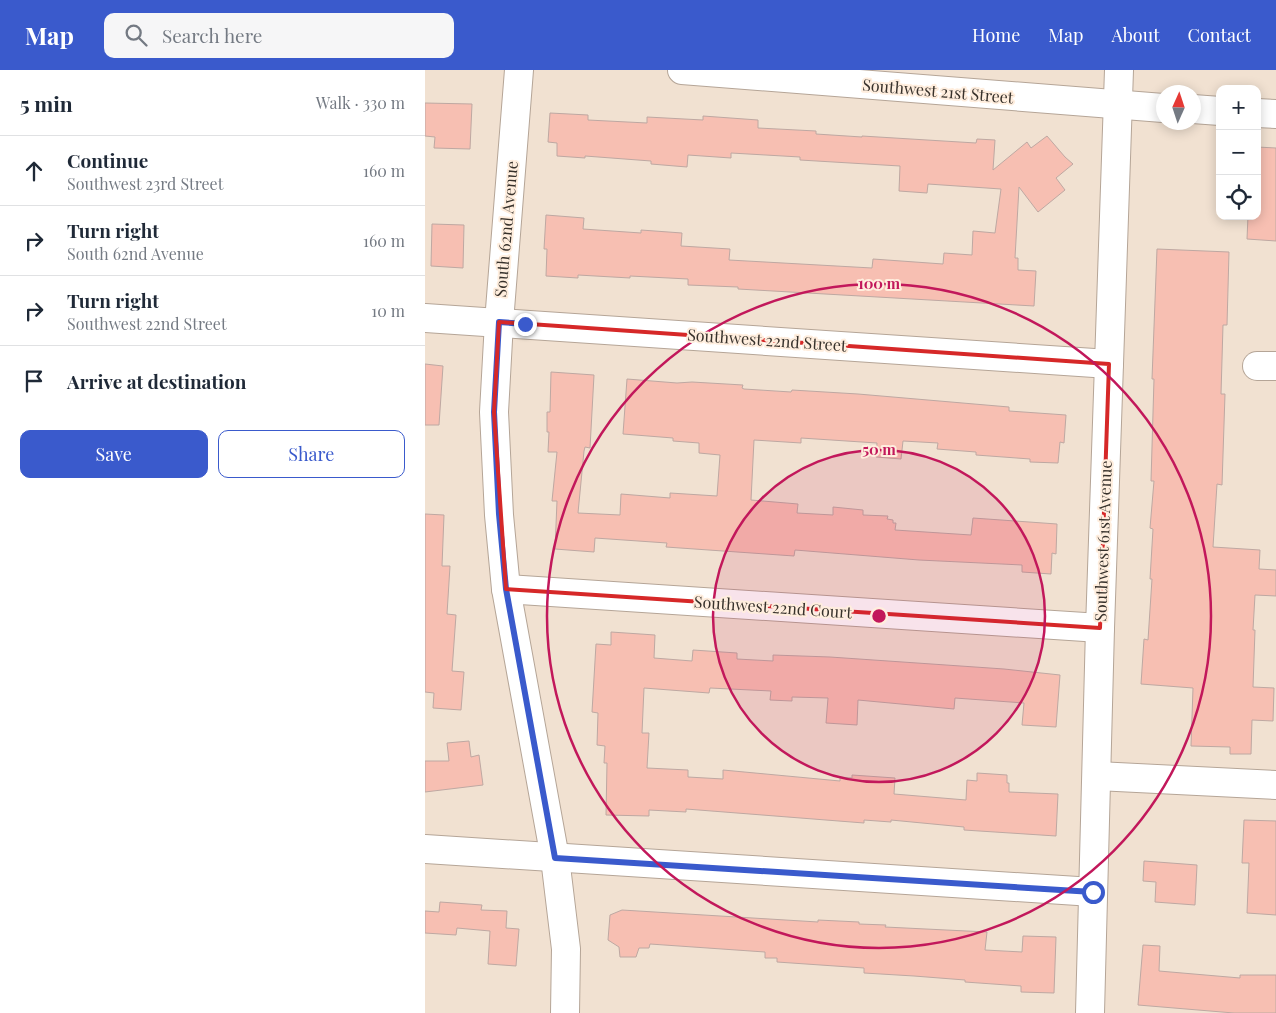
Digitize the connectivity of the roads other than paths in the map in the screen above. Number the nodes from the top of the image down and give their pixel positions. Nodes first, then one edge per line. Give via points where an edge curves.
1 (519, 70) edge
2 (683, 70) edge
3 (1119, 70) edge
4 (1117, 105) junction
5 (1156, 108) edge
6 (1201, 110) edge
7 (1216, 111) edge
8 (1261, 113) edge
9 (1276, 114) edge
10 (425, 318) edge
11 (499, 322) junction
12 (1109, 364) junction
13 (506, 589) junction
14 (1100, 628) junction
15 (1097, 776) junction
16 (1276, 785) edge
17 (425, 849) edge
18 (555, 858) junction
19 (1093, 892) junction
20 (565, 1013) edge
21 (1090, 1013) edge

1 - 11 street, South 62nd Avenue
2 - 4 street, Southwest 21st Street
3 - 4 street, Southwest 61st Avenue
4 - 5 street, Southwest 21st Street
4 - 12 street, Southwest 61st Avenue
6 - 7 street
8 - 9 street
10 - 11 street, Southwest 22nd Street
11 - 12 street, Southwest 22nd Street
11 - 13 street, South 62nd Avenue via 494,412
12 - 14 street, Southwest 61st Avenue
13 - 14 street, Southwest 22nd Court
13 - 18 street, South 62nd Avenue
14 - 15 street, Southwest 61st Avenue
15 - 16 street
15 - 19 street, Southwest 61st Avenue
17 - 18 street
18 - 19 street
18 - 20 street, South 62nd Avenue via 566,949
19 - 21 street, Southwest 61st Avenue

